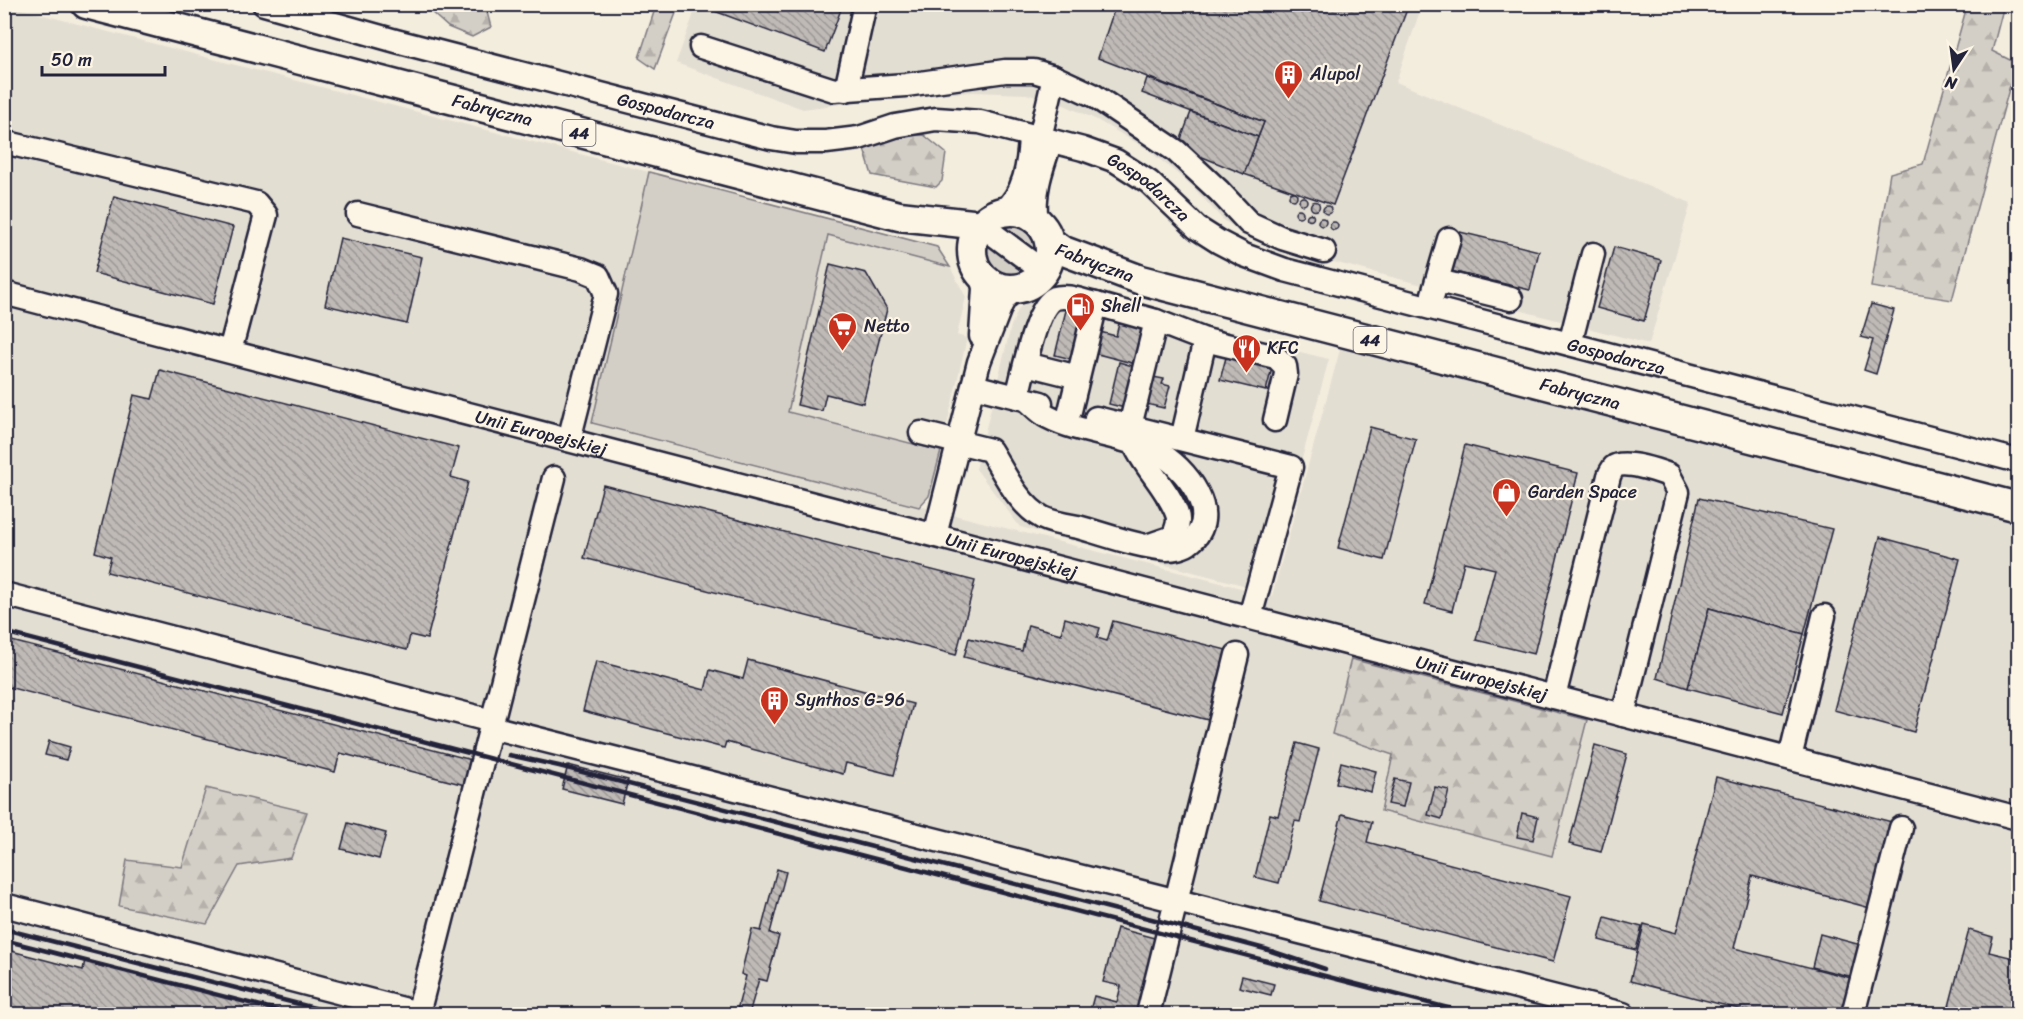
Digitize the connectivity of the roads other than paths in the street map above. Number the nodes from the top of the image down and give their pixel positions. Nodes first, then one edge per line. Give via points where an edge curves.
1 (86, 4) edge
2 (264, 4) edge
3 (865, 4) edge
4 (701, 47) dead end
5 (1054, 77) junction
6 (846, 90) junction
7 (1041, 138) junction
8 (4, 142) edge
9 (358, 214) dead end
10 (1043, 231) junction
11 (1449, 239) dead end
12 (984, 241) junction
13 (1324, 251) dead end
14 (1593, 254) dead end
15 (1044, 272) junction
16 (1141, 280) junction
17 (1438, 281) junction
18 (1016, 289) junction
19 (4, 293) edge
20 (1510, 299) dead end
21 (1096, 304) junction
22 (1430, 307) junction
23 (1156, 321) junction
24 (1205, 340) junction
25 (1570, 344) junction
26 (230, 351) junction
27 (979, 362) junction
28 (1026, 364) junction
29 (1078, 377) junction
30 (973, 386) junction
31 (1022, 398) junction
32 (1070, 411) junction
33 (1275, 420) dead end
34 (921, 433) dead end
35 (1131, 435) junction
36 (1182, 439) junction
37 (569, 440) junction
38 (958, 442) junction
39 (2019, 461) edge
40 (554, 478) dead end
41 (2019, 507) edge
42 (935, 535) junction
43 (4, 594) edge
44 (1824, 616) dead end
45 (1250, 617) junction
46 (1237, 655) dead end
47 (1554, 697) junction
48 (1623, 715) junction
49 (492, 724) junction
50 (1790, 758) junction
51 (2019, 818) edge
52 (1901, 828) dead end
53 (1177, 902) junction
54 (4, 905) edge
55 (419, 1014) edge
56 (1148, 1014) edge
57 (1623, 1014) edge
58 (1853, 1014) edge

1 - 12 main road, Fabryczna / 44
2 - 7 street, Gospodarcza via 771,138 826,142 936,119 980,122
3 - 6 street
4 - 6 street via 834,90
5 - 6 street via 1034,71 1005,71
5 - 7 street
5 - 13 street via 1093,95 1176,152 1250,223
7 - 10 street via 1042,166 1035,197
7 - 12 street via 1030,152 1019,194
7 - 22 street, Gospodarcza via 1116,161 1149,182 1197,228 1244,255 1285,270
8 - 26 street via 256,203 266,215
9 - 37 street via 598,276 606,294
10 - 12 main road, 44 via 1020,212
10 - 15 main road via 1050,259
10 - 16 main road, Fabryczna / 44 via 1061,250
11 - 17 street
12 - 15 street
12 - 18 main road, 44 via 997,286
12 - 27 street
14 - 25 street
15 - 16 main road, Fabryczna / 44 via 1074,270
15 - 18 main road, 44
16 - 41 main road, Fabryczna / 44
17 - 20 street
17 - 22 street
18 - 27 street via 1001,305
19 - 26 street, Unii Europejskiej
21 - 23 street
21 - 28 street via 1066,297 1050,301 1038,318
21 - 29 street
22 - 25 street, Gospodarcza
23 - 24 street
23 - 35 street
24 - 33 street via 1282,361 1286,374
24 - 36 street
25 - 39 street, Gospodarcza
26 - 37 street, Unii Europejskiej
27 - 30 street
28 - 29 street
28 - 31 street
29 - 32 street
30 - 31 street
30 - 38 street
31 - 32 street
31 - 35 street via 1065,424
32 - 35 street
34 - 38 street
35 - 36 street
35 - 38 street via 1182,471 1201,500 1202,524 1188,544 1170,549 1148,546 1043,518 1017,493 990,450
36 - 45 street via 1290,467
37 - 42 street, Unii Europejskiej
38 - 42 street
40 - 49 street
42 - 45 street, Unii Europejskiej
43 - 49 street
44 - 50 street
45 - 47 street, Unii Europejskiej
46 - 53 street
47 - 48 street, Unii Europejskiej
47 - 48 street via 1609,476 1614,467 1622,464 1658,471 1669,475 1678,492
48 - 50 street, Unii Europejskiej
49 - 53 street
49 - 55 street
50 - 51 street, Unii Europejskiej
52 - 58 street
53 - 56 street
53 - 57 street
54 - 55 street

